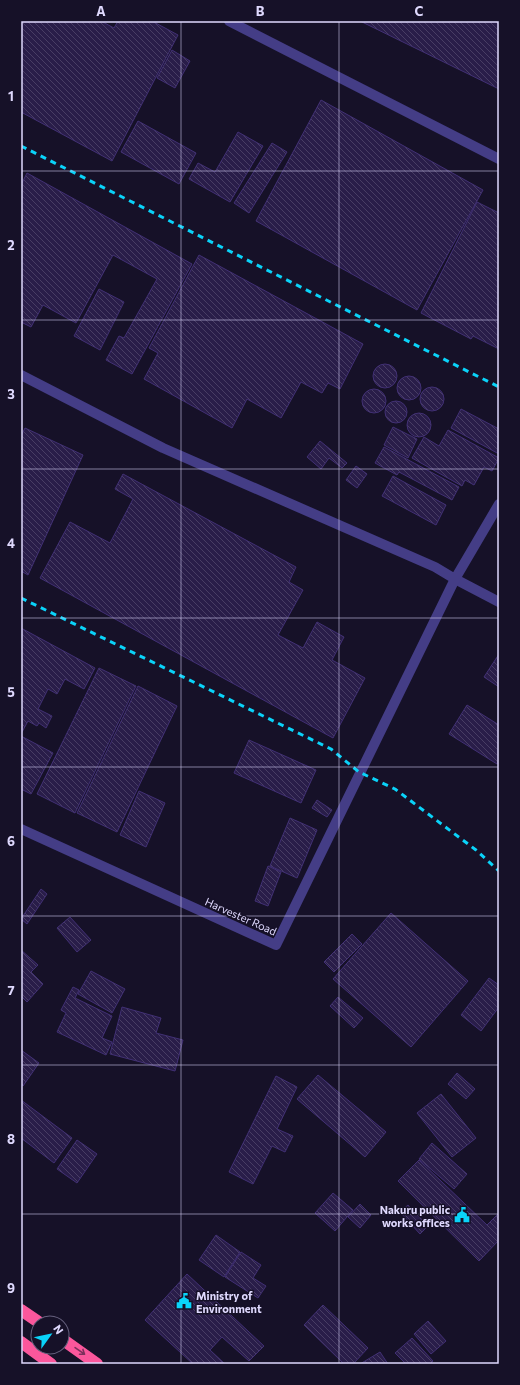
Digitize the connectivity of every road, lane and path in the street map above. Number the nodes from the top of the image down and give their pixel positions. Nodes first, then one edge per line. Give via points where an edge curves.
1 (229, 21) edge
2 (499, 159) edge
3 (21, 375) edge
4 (499, 504) edge
5 (456, 579) junction
6 (499, 602) edge
7 (21, 829) edge
8 (21, 1310) edge
9 (30, 1316) edge
10 (21, 1342) edge
11 (70, 1345) edge
12 (51, 1364) edge
13 (97, 1364) edge

1 - 2 street
3 - 5 street via 163,448 428,564
4 - 5 street
5 - 6 street
5 - 7 street, Harvester Road via 276,945
8 - 9 highway
10 - 12 highway
11 -> 13 highway

